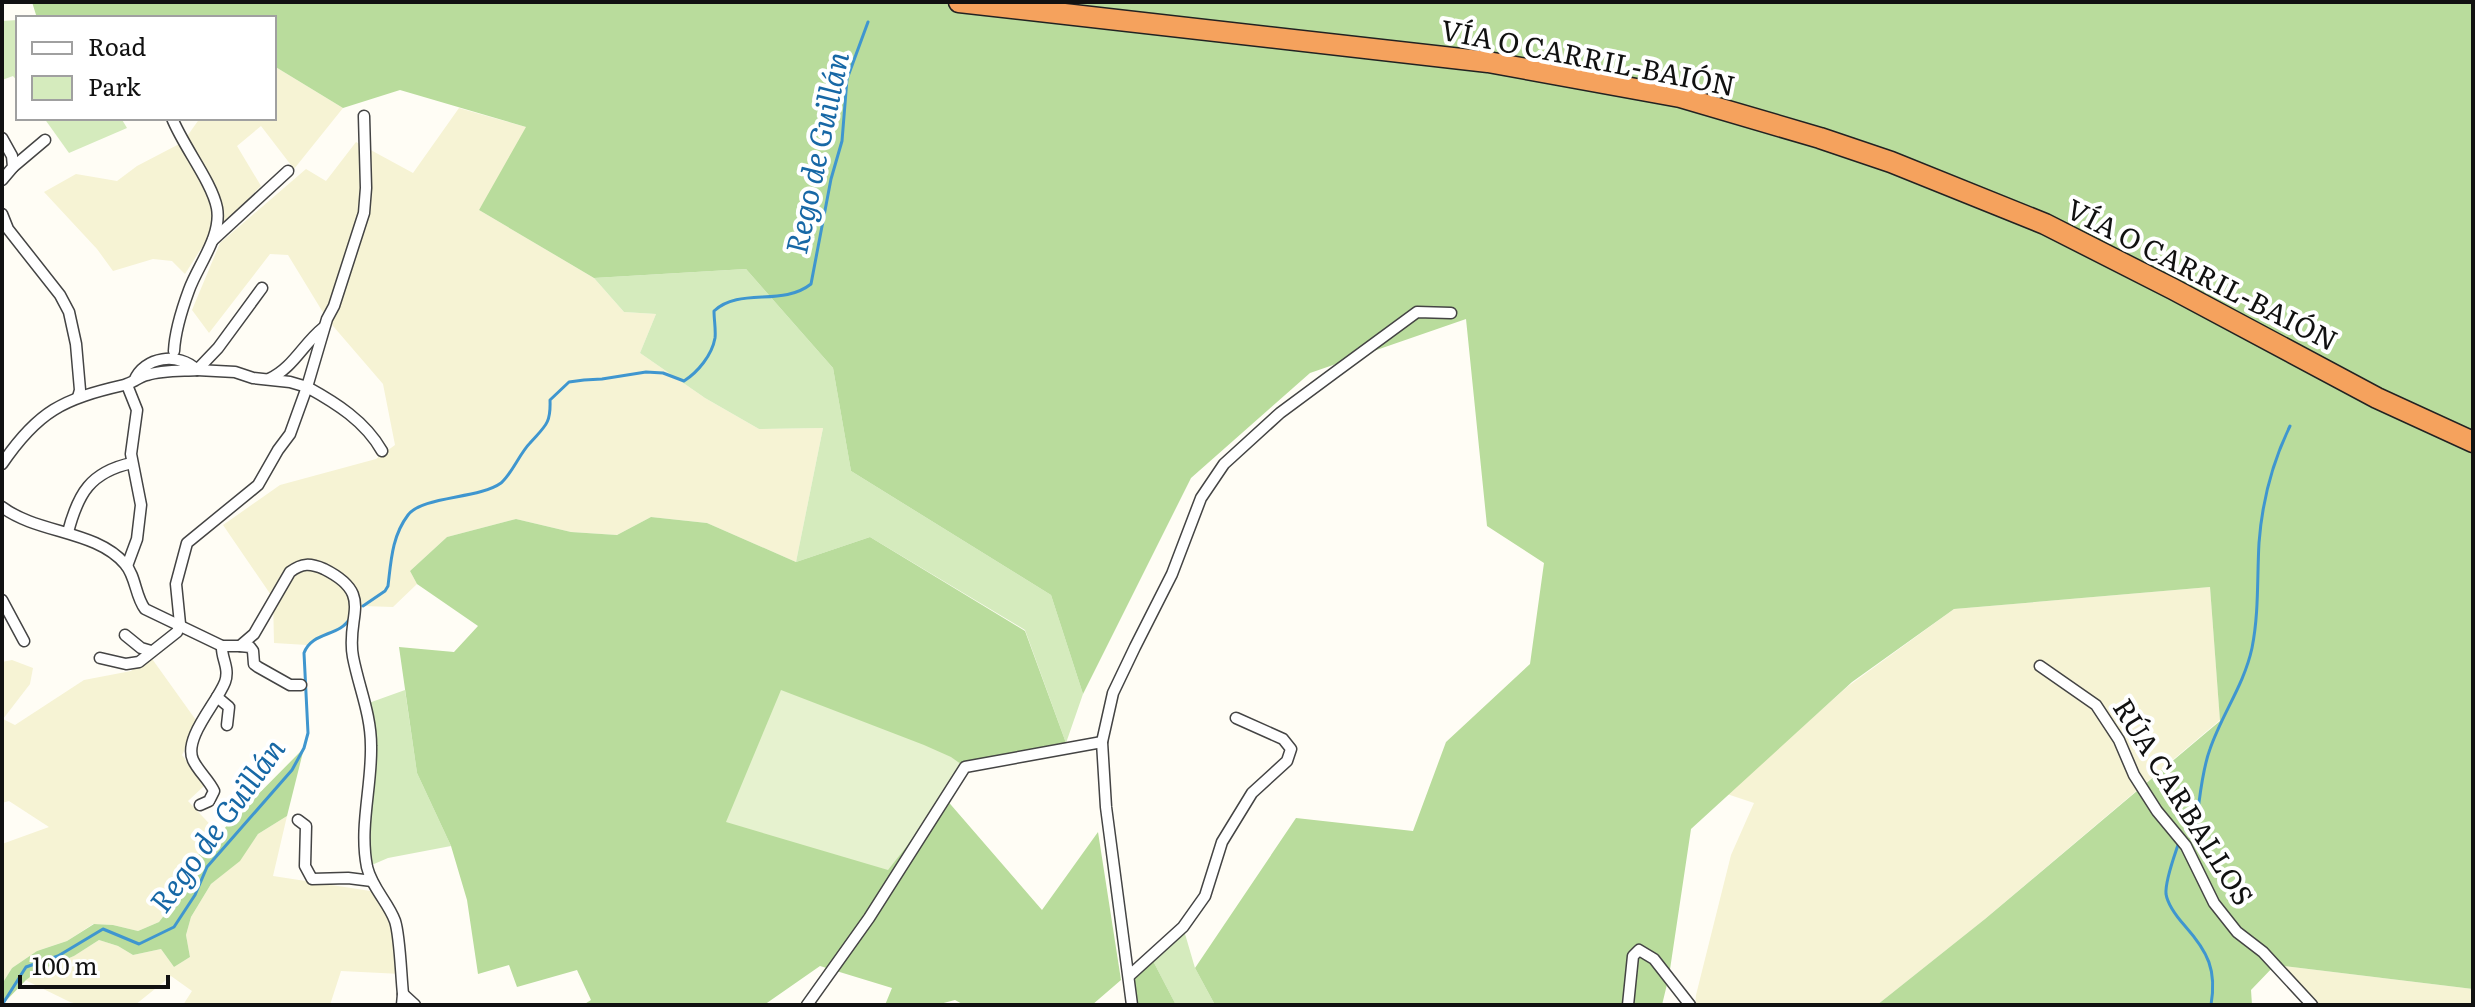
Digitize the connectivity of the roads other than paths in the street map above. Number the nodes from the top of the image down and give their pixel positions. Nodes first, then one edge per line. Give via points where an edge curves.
1 (959, 2) edge
2 (364, 116) dead end
3 (173, 120) edge
4 (2, 138) edge
5 (45, 140) dead end
6 (13, 167) junction
7 (288, 171) dead end
8 (2, 180) edge
9 (2, 214) edge
10 (5, 232) edge
11 (212, 241) junction
12 (262, 288) dead end
13 (1451, 313) dead end
14 (325, 327) junction
15 (175, 355) junction
16 (197, 370) junction
17 (172, 371) junction
18 (267, 380) junction
19 (131, 383) junction
20 (307, 387) junction
21 (78, 397) junction
22 (2473, 442) edge
23 (382, 451) dead end
24 (132, 463) junction
25 (2, 464) edge
26 (2, 507) edge
27 (68, 532) junction
28 (127, 566) junction
29 (2, 600) edge
30 (180, 624) junction
31 (125, 635) dead end
32 (24, 641) dead end
33 (222, 646) junction
34 (240, 646) junction
35 (151, 651) junction
36 (100, 658) dead end
37 (2040, 666) dead end
38 (301, 685) dead end
39 (217, 697) junction
40 (1236, 718) dead end
41 (227, 725) dead end
42 (1102, 742) junction
43 (200, 805) dead end
44 (298, 820) dead end
45 (372, 881) junction
46 (1129, 976) junction
47 (402, 999) edge
48 (415, 1005) edge
49 (807, 1005) edge
50 (1132, 1005) edge
51 (1628, 1005) edge
52 (1690, 1005) edge
53 (2312, 1005) edge

1 - 22 highway, VÍA O CARRIL-BAIÓN via 1488,62 1680,97 1904,167 2045,224 2377,398
2 - 14 street via 364,213
3 - 11 street via 215,199
4 - 6 street
5 - 6 street
6 - 8 street
7 - 11 street
9 - 10 street
10 - 21 street via 69,312
11 - 15 street via 189,291
12 - 16 street
13 - 42 street via 1417,312 1280,413 1224,464 1201,498 1172,574 1113,693
14 - 18 street via 290,365
14 - 20 street
15 - 16 street
15 - 17 street
15 - 19 street via 144,367
16 - 17 street
16 - 18 street
17 - 19 street
18 - 20 street
19 - 21 street
19 - 24 street via 137,410
20 - 23 street via 356,418
20 - 30 street via 290,434 258,485 187,543 176,584
21 - 25 street via 27,430
24 - 27 street via 90,483 74,508
24 - 28 street via 141,520
26 - 27 street via 31,524
27 - 28 street via 106,549
28 - 30 street via 145,609
29 - 32 street
30 - 33 street
30 - 35 street
31 - 35 street
33 - 34 street
33 - 39 street via 226,679
34 - 38 street via 250,647 258,667 290,685
34 - 45 street via 254,634 298,566 312,564 347,584 356,606 353,657 371,727 365,816
35 - 36 street via 139,662 126,664
37 - 53 street, RÚA CARBALLOS via 2096,705 2134,775 2186,846 2214,903
39 - 41 street via 229,707
39 - 43 street via 191,747 214,791
40 - 46 street via 1283,739 1291,749 1287,761 1252,793 1222,842 1205,896 1183,927
42 - 46 street
42 - 49 street via 965,767
44 - 45 street via 306,826 305,866 312,879
45 - 47 street via 395,921
46 - 50 street
47 - 48 street
51 - 52 street via 1633,956 1639,950 1654,959

